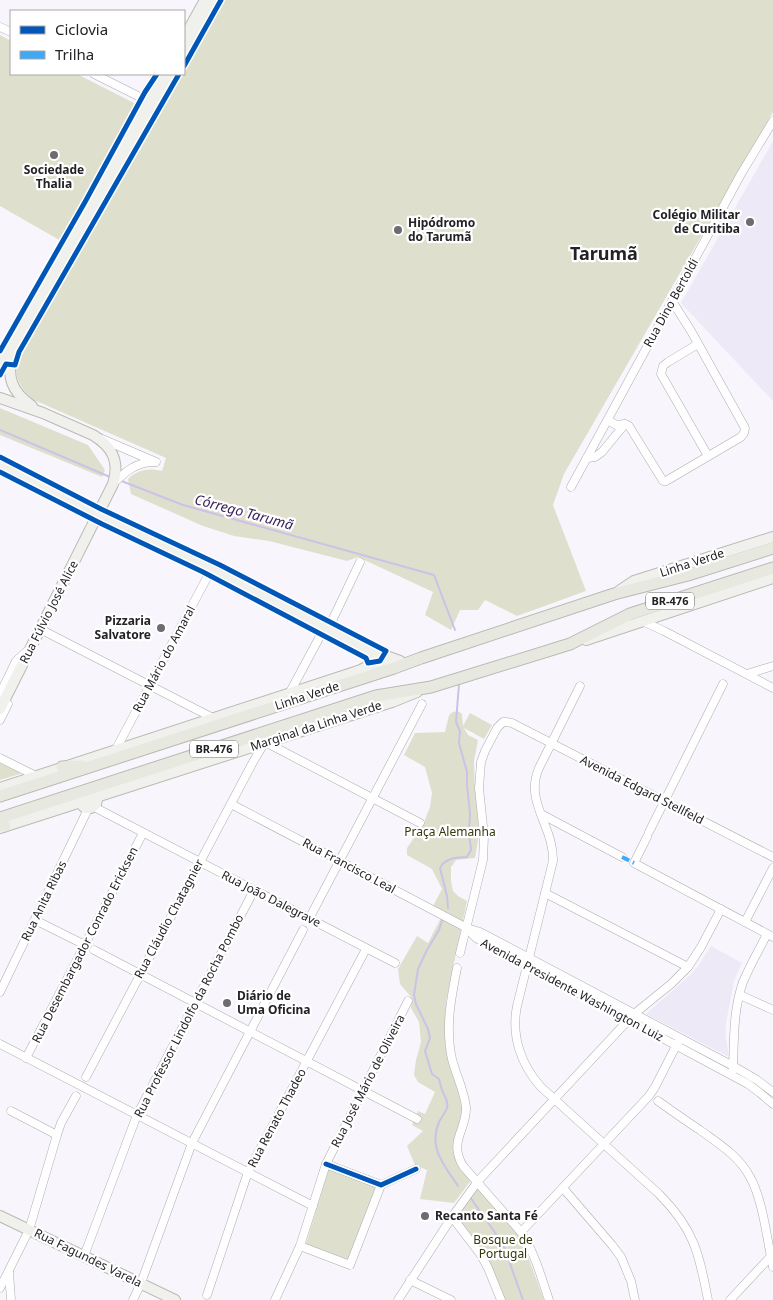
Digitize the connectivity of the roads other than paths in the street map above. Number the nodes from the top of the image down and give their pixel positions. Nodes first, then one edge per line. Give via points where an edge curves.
1 (205, 0) edge
2 (215, 0) edge
3 (185, 36) edge
4 (185, 53) edge
5 (96, 75) edge
6 (163, 75) edge
7 (172, 75) edge
8 (148, 101) junction
9 (773, 120) edge
10 (672, 301) junction
11 (698, 344) junction
12 (0, 362) edge
13 (0, 398) edge
14 (43, 413) junction
15 (608, 420) junction
16 (625, 424) junction
17 (93, 435) junction
18 (708, 456) junction
19 (587, 458) junction
20 (0, 465) edge
21 (117, 479) junction
22 (571, 488) dead end
23 (98, 516) junction
24 (773, 537) edge
25 (773, 548) edge
26 (360, 562) dead end
27 (773, 568) edge
28 (211, 570) junction
29 (773, 578) edge
30 (614, 594) junction
31 (663, 614) junction
32 (642, 621) junction
33 (325, 627) junction
34 (40, 629) junction
35 (664, 631) junction
36 (570, 644) junction
37 (359, 645) junction
38 (31, 647) junction
39 (421, 658) junction
40 (402, 661) junction
41 (773, 666) edge
42 (358, 671) junction
43 (747, 674) junction
44 (723, 684) dead end
45 (150, 685) junction
46 (580, 686) dead end
47 (431, 687) junction
48 (773, 688) edge
49 (0, 694) edge
50 (289, 694) junction
51 (422, 704) dead end
52 (0, 709) edge
53 (213, 718) junction
54 (0, 720) edge
55 (277, 738) junction
56 (265, 742) junction
57 (551, 743) junction
58 (248, 748) junction
59 (116, 749) junction
60 (279, 749) junction
61 (0, 758) edge
62 (253, 762) junction
63 (100, 764) junction
64 (62, 767) junction
65 (36, 776) junction
66 (0, 788) edge
67 (0, 796) edge
68 (98, 796) junction
69 (372, 798) junction
70 (664, 801) junction
71 (79, 802) junction
72 (231, 804) junction
73 (91, 808) junction
74 (541, 814) junction
75 (420, 823) dead end
76 (1, 825) edge
77 (143, 833) junction
78 (622, 857) dead end
79 (773, 857) edge
80 (340, 861) junction
81 (200, 862) junction
82 (773, 868) edge
83 (254, 890) junction
84 (545, 893) junction
85 (721, 909) junction
86 (309, 919) junction
87 (35, 920) junction
88 (745, 922) junction
89 (467, 928) junction
90 (303, 930) dead end
91 (770, 935) edge
92 (85, 945) junction
93 (366, 948) junction
94 (94, 950) dead end
95 (460, 953) dead end
96 (528, 962) junction
97 (394, 963) dead end
98 (688, 967) junction
99 (457, 968) dead end
100 (140, 974) junction
101 (1, 990) edge
102 (740, 995) junction
103 (408, 1001) dead end
104 (195, 1003) junction
105 (773, 1010) edge
106 (634, 1014) junction
107 (628, 1020) junction
108 (250, 1032) junction
109 (678, 1042) junction
110 (0, 1044) edge
111 (26, 1058) junction
112 (307, 1061) junction
113 (733, 1066) junction
114 (732, 1076) junction
115 (86, 1077) dead end
116 (363, 1090) junction
117 (773, 1092) edge
118 (76, 1096) dead end
119 (554, 1099) junction
120 (658, 1102) dead end
121 (773, 1104) edge
122 (11, 1110) dead end
123 (137, 1115) junction
124 (418, 1119) dead end
125 (57, 1135) junction
126 (192, 1143) junction
127 (604, 1144) junction
128 (326, 1164) junction
129 (416, 1169) dead end
130 (248, 1172) junction
131 (478, 1181) junction
132 (382, 1185) junction
133 (563, 1188) junction
134 (313, 1206) junction
135 (0, 1216) edge
136 (452, 1217) junction
137 (28, 1230) junction
138 (522, 1232) junction
139 (300, 1246) junction
140 (772, 1255) edge
141 (84, 1256) junction
142 (773, 1267) edge
143 (9, 1270) junction
144 (410, 1280) junction
145 (141, 1284) junction
146 (0, 1288) edge
147 (207, 1295) dead end
148 (11, 1300) edge
149 (133, 1300) edge
150 (176, 1300) edge
151 (275, 1300) edge
152 (398, 1300) edge
153 (451, 1300) edge
154 (501, 1300) edge
155 (549, 1300) edge
156 (635, 1300) edge
157 (708, 1300) edge
158 (730, 1300) edge

1 - 3 main road
2 - 4 main road
5 - 8 street
6 - 8 main road
7 - 14 main road via 14,353 10,378 15,390
8 - 12 main road
9 - 10 street, Rua Dino Bertoldi
10 - 11 street
10 - 15 street, Rua Dino Bertoldi
11 - 18 street via 663,366 661,374
11 - 18 street via 745,428 741,437
13 - 14 main road
14 - 17 main road
15 - 16 street via 616,425
15 - 19 street, Rua Dino Bertoldi
16 - 18 street via 663,481
16 - 19 street via 602,452
17 - 21 main road via 112,453
17 - 21 street via 156,462 136,465
19 - 22 street, Rua Dino Bertoldi
20 - 23 main road
21 - 23 main road, Rua Fúlvio José Alice
23 - 28 main road
23 - 34 main road, Rua Fúlvio José Alice
24 - 30 main road, Linha Verde via 634,581
25 - 30 highway, Linha Verde / BR-476
26 - 33 street via 331,623
27 - 36 highway, Linha Verde / BR-476 via 630,614
28 - 33 main road
28 - 45 street, Rua Mário do Amaral
29 - 31 main road, Linha Verde
30 - 39 highway, Linha Verde / BR-476
31 - 32 main road, Linha Verde
31 - 35 street via 658,620
32 - 35 street
32 - 36 main road, Linha Verde
33 - 37 main road
33 - 50 street
34 - 38 main road, Rua Fúlvio José Alice
34 - 45 street
35 - 43 street
36 - 47 highway, Linha Verde / BR-476
37 - 40 main road
37 - 42 main road via 371,656 372,663
38 - 49 street via 16,661
38 - 52 main road, Rua Fúlvio José Alice
38 - 54 street via 27,665
39 - 40 main road
39 - 63 highway, Linha Verde / BR-476
40 - 42 main road
41 - 43 street
42 - 50 main road
43 - 48 street
44 - 70 street
45 - 53 street
45 - 59 street, Rua Mário do Amaral
46 - 57 street
47 - 55 main road, Marginal da Linha Verde
47 - 76 highway, Linha Verde / BR-476 via 376,696
50 - 53 main road
51 - 69 street
53 - 59 main road
55 - 56 main road, Marginal da Linha Verde
55 - 60 street
56 - 58 main road, Marginal da Linha Verde
56 - 60 street
56 - 62 street, Rua Cláudio Chatagnier
57 - 70 street, Avenida Edgard Stellfeld
57 - 74 street via 534,781 534,795
57 - 89 street, Avenida Edgard Stellfeld via 512,723 503,722 485,751 481,762 480,794 484,836 482,867
58 - 62 street
58 - 68 main road, Marginal da Linha Verde
59 - 64 main road
60 - 69 street
61 - 65 street
62 - 72 street, Rua Cláudio Chatagnier
63 - 64 highway
63 - 67 highway, Linha Verde / BR-476
64 - 65 main road
65 - 66 main road
68 - 71 main road, Marginal da Linha Verde
68 - 73 main road
69 - 75 street
69 - 80 street
70 - 79 street, Avenida Edgard Stellfeld
70 - 85 street via 634,863
71 - 73 main road
71 - 76 main road, Marginal da Linha Verde
72 - 80 street, Rua Francisco Leal
72 - 81 street, Rua Cláudio Chatagnier
73 - 77 street, Rua João Dalegrave
73 - 87 street, Rua Anita Ribas
74 - 78 street
74 - 84 street via 553,854
77 - 81 street, Rua João Dalegrave
77 - 92 street, Rua Desembargador Conrado Ericksen
80 - 86 street
80 - 89 street, Rua Francisco Leal
81 - 83 street, Rua João Dalegrave
81 - 100 street, Rua Cláudio Chatagnier
82 - 88 street
83 - 86 street, Rua João Dalegrave
83 - 104 street, Rua Professor Lindolfo da Rocha Pombo
84 - 96 street
84 - 98 street
85 - 88 street
85 - 98 street
86 - 93 street, Rua João Dalegrave
87 - 92 street
87 - 101 street, Rua Anita Ribas
88 - 91 street
89 - 95 street
89 - 96 street, Avenida Presidente Washington Luiz via 476,938
90 - 108 street
91 - 102 street via 748,971
92 - 111 street, Rua Desembargador Conrado Ericksen
93 - 97 street, Rua João Dalegrave
93 - 112 street, Rua Renato Thadeo
94 - 100 street
96 - 106 street, Avenida Presidente Washington Luiz
96 - 107 street, Avenida Presidente Washington Luiz
96 - 119 street via 515,1014 516,1039 526,1067
98 - 106 street
99 - 131 street via 448,1032 466,1108 457,1151 463,1166
100 - 104 street
100 - 115 street, Rua Cláudio Chatagnier
102 - 105 street
102 - 113 street
103 - 116 street, Rua José Mário de Oliveira
104 - 108 street
104 - 123 street, Rua Professor Lindolfo da Rocha Pombo
106 - 107 street
106 - 109 street, Avenida Presidente Washington Luiz
107 - 109 street, Avenida Presidente Washington Luiz
107 - 119 street
108 - 112 street
108 - 126 street
109 - 113 street, Avenida Presidente Washington Luiz
109 - 114 street, Avenida Presidente Washington Luiz
109 - 127 street via 652,1092
110 - 111 street
111 - 123 street
112 - 116 street
112 - 130 street, Rua Renato Thadeo
113 - 114 street
113 - 117 street, Avenida Presidente Washington Luiz
114 - 121 street, Avenida Presidente Washington Luiz via 755,1088
116 - 124 street
116 - 128 street, Rua José Mário de Oliveira
118 - 125 street
119 - 127 street
119 - 131 street
120 - 140 street via 723,1146 746,1170 757,1194
122 - 125 street
123 - 126 street
123 - 141 street, Rua Professor Lindolfo da Rocha Pombo
125 - 137 street
126 - 130 street
126 - 145 street
127 - 133 street
127 - 157 street via 659,1194 684,1224 695,1244
128 - 132 street
128 - 134 street, Rua José Mário de Oliveira
129 - 132 street
130 - 134 street
130 - 147 street, Rua Renato Thadeo
131 - 136 street
131 - 138 street
132 - 139 street via 350,1266
133 - 138 street
133 - 156 street via 621,1257
134 - 139 street, Rua José Mário de Oliveira
135 - 137 main road, Rua Fagundes Varela
136 - 144 street
136 - 154 street via 485,1261
137 - 141 main road, Rua Fagundes Varela
137 - 143 street
138 - 155 street
139 - 151 street, Rua José Mário de Oliveira
140 - 142 street
140 - 158 street
141 - 145 main road, Rua Fagundes Varela
143 - 146 street
143 - 148 street
144 - 152 street
144 - 153 street
145 - 149 street
145 - 150 main road, Rua Fagundes Varela

